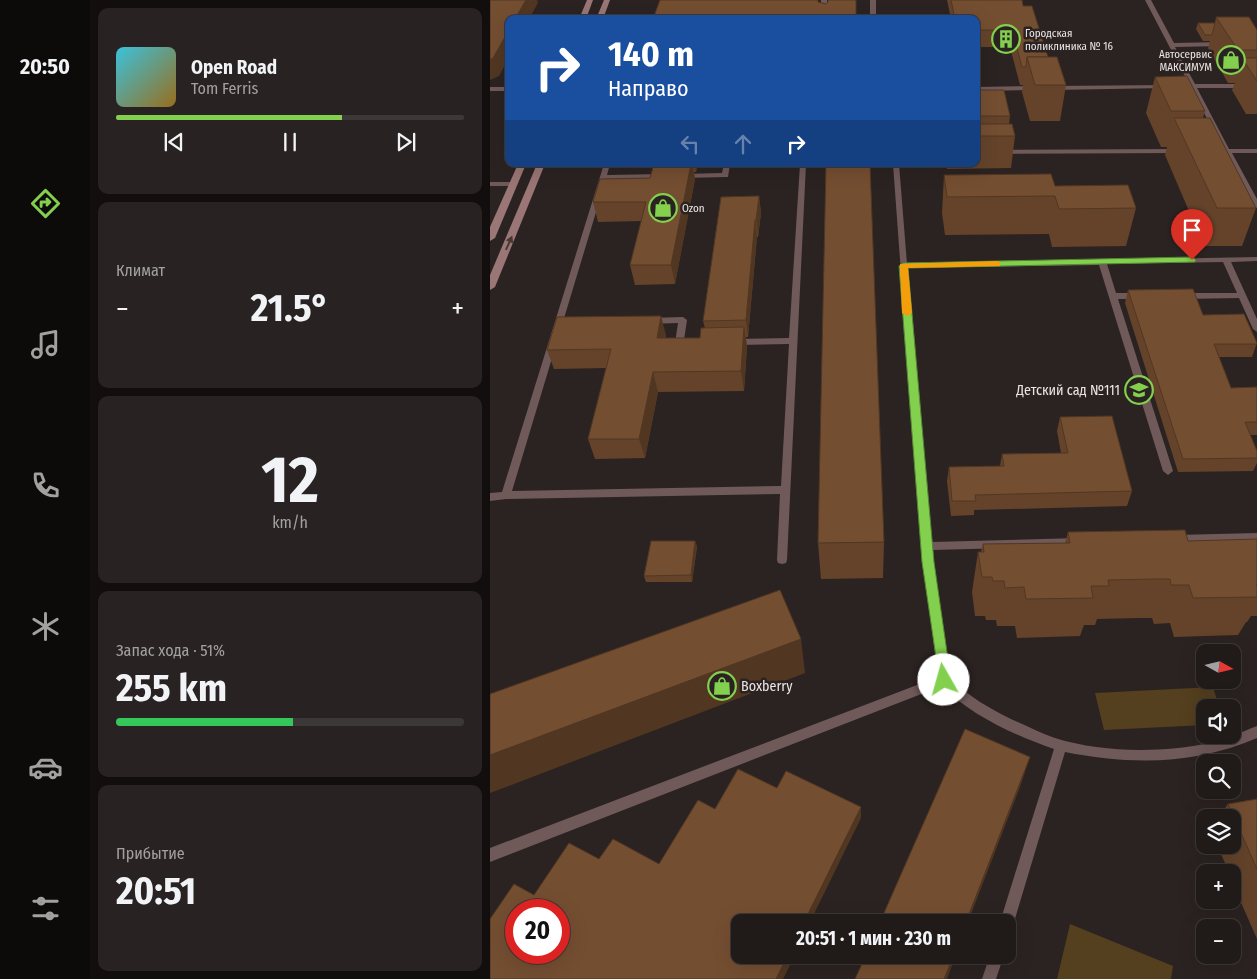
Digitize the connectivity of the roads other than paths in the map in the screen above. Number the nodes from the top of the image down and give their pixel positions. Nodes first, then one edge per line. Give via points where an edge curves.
1 (590, 0) edge
2 (607, 0) edge
3 (824, 0) edge
4 (873, 0) edge
5 (1148, 0) edge
6 (584, 15) edge
7 (601, 15) edge
8 (824, 15) edge
9 (873, 15) edge
10 (1230, 44) edge
11 (1171, 45) junction
12 (1192, 86) junction
13 (1257, 86) edge
14 (505, 89) edge
15 (980, 89) edge
16 (490, 90) edge
17 (1188, 151) edge
18 (1207, 151) edge
19 (1227, 151) junction
20 (1257, 151) edge
21 (980, 152) edge
22 (521, 167) edge
23 (541, 167) edge
24 (606, 167) edge
25 (726, 167) edge
26 (803, 167) edge
27 (896, 167) edge
28 (603, 177) junction
29 (490, 184) edge
30 (514, 184) junction
31 (1257, 206) edge
32 (490, 238) edge
33 (1226, 259) junction
34 (1257, 259) edge
35 (1102, 262) junction
36 (903, 266) junction
37 (490, 287) edge
38 (1242, 295) junction
39 (1113, 296) junction
40 (1153, 296) edge
41 (1172, 296) edge
42 (636, 321) edge
43 (1257, 329) edge
44 (793, 341) junction
45 (727, 342) edge
46 (698, 343) edge
47 (1168, 471) dead end
48 (785, 490) junction
49 (506, 495) junction
50 (490, 497) edge
51 (1257, 537) edge
52 (1169, 540) edge
53 (1092, 542) edge
54 (926, 546) junction
55 (782, 560) dead end
56 (944, 680) junction
57 (1257, 732) edge
58 (1061, 745) junction
59 (490, 855) edge
60 (1009, 914) edge
61 (994, 964) edge
62 (990, 979) edge

1 - 6 main road
2 - 7 main road
3 - 8 lane
4 - 9 lane
5 - 11 lane
10 - 11 lane
11 - 12 lane
12 - 13 lane
12 - 15 lane
12 - 19 lane
14 - 16 lane
17 - 21 lane
18 - 19 lane
19 - 20 lane
19 - 31 lane
22 - 30 main road
37 -> 23 main road
24 - 28 lane
25 - 28 lane via 725,175
26 - 44 lane
27 - 36 lane
28 - 49 lane via 564,322
29 - 30 lane
30 - 32 main road
33 - 34 lane
33 - 35 lane
33 - 38 lane
35 - 36 lane
35 - 39 lane
36 - 54 lane
38 - 41 lane
38 - 43 lane
39 - 40 lane
39 - 47 lane
42 - 46 lane via 683,320 679,343
44 - 45 lane
44 - 48 lane
48 - 49 lane
48 - 55 lane
49 - 50 lane
51 - 52 lane
53 - 54 lane
54 - 56 lane
56 - 58 lane via 980,709 1032,735
56 - 59 lane
57 - 58 lane via 1216,747 1156,756 1094,752
58 - 60 lane
61 - 62 lane

